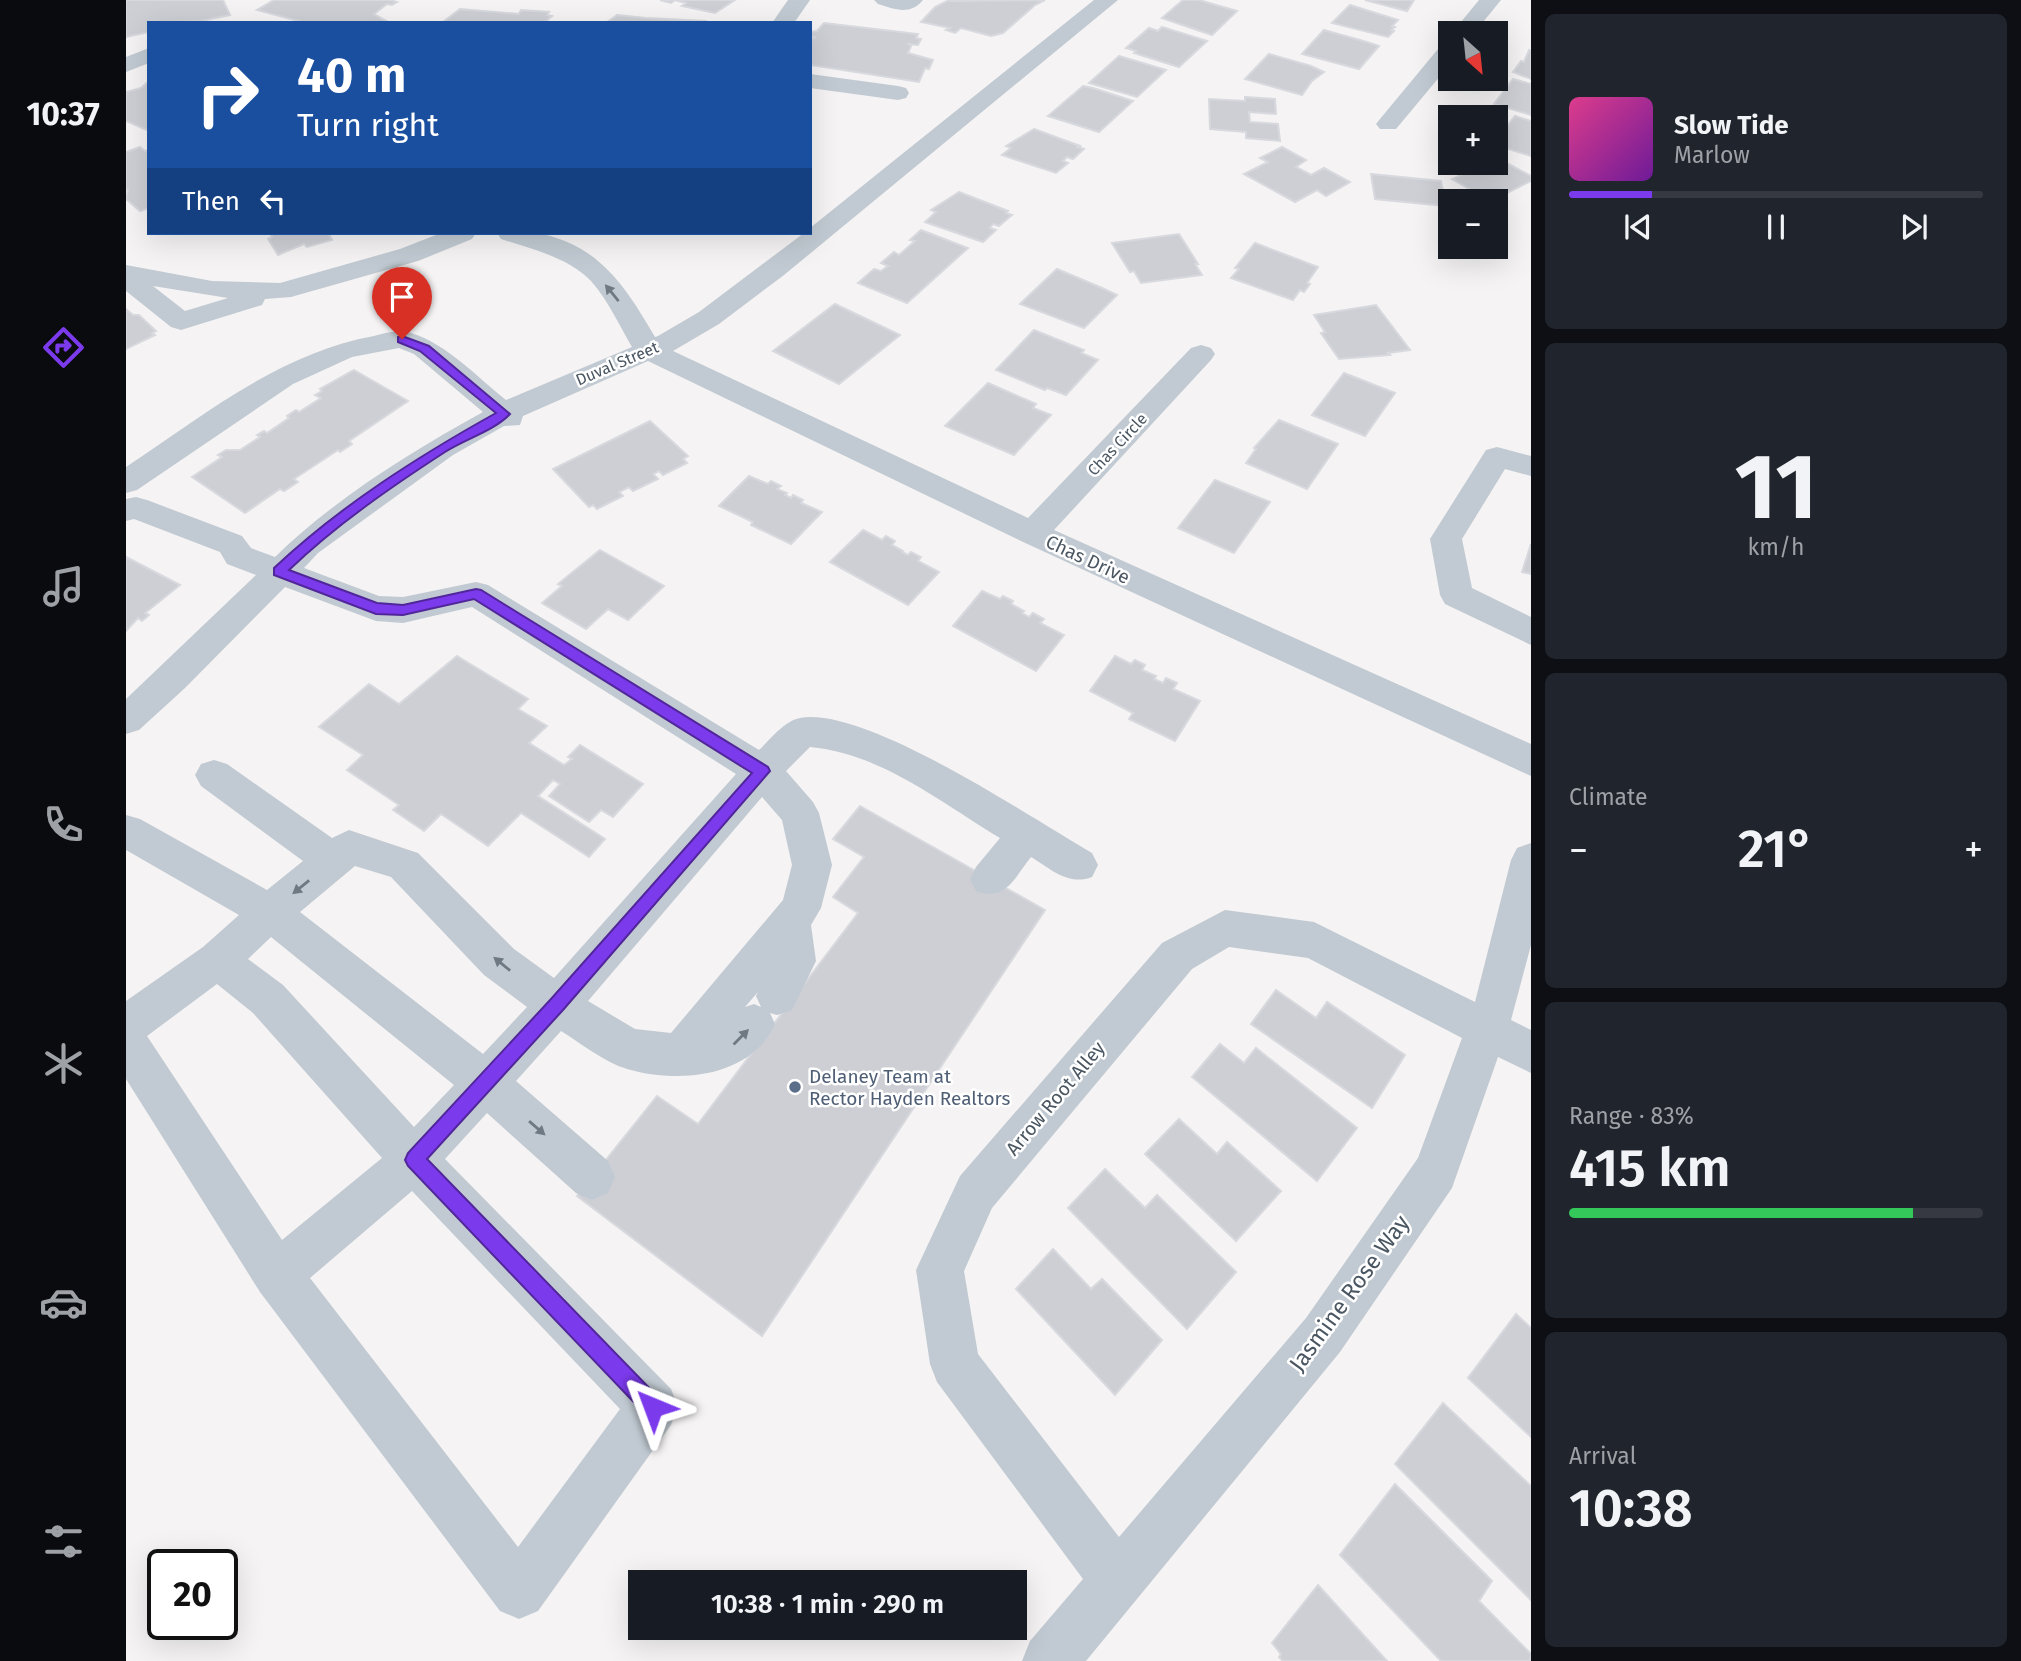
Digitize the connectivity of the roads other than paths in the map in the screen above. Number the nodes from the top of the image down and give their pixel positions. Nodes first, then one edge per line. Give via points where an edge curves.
1 (799, 0) edge
2 (885, 0) edge
3 (912, 0) edge
4 (1107, 0) edge
5 (1490, 0) edge
6 (783, 21) edge
7 (1473, 21) edge
8 (147, 39) edge
9 (126, 43) edge
10 (147, 56) edge
11 (1438, 64) edge
12 (126, 65) edge
13 (812, 81) edge
14 (898, 93) dead end
15 (1388, 124) dead end
16 (458, 235) edge
17 (498, 235) edge
18 (516, 235) edge
19 (126, 276) edge
20 (565, 280) dead end
21 (281, 291) junction
22 (592, 307) dead end
23 (647, 349) junction
24 (1201, 354) dead end
25 (507, 416) junction
26 (1531, 466) edge
27 (126, 482) edge
28 (126, 510) edge
29 (126, 524) edge
30 (1032, 533) junction
31 (239, 556) junction
32 (279, 571) junction
33 (1531, 632) edge
34 (126, 720) edge
35 (1531, 761) edge
36 (762, 771) junction
37 (214, 775) dead end
38 (126, 831) edge
39 (1026, 834) junction
40 (1531, 860) edge
41 (333, 862) junction
42 (1078, 865) dead end
43 (990, 879) dead end
44 (270, 912) junction
45 (790, 921) junction
46 (218, 960) junction
47 (557, 1005) junction
48 (126, 1026) edge
49 (1487, 1027) junction
50 (126, 1041) edge
51 (1531, 1052) edge
52 (680, 1055) junction
53 (486, 1083) junction
54 (414, 1160) junction
55 (592, 1177) dead end
56 (277, 1275) junction
57 (1118, 1581) junction
58 (1050, 1661) edge

1 - 6 street
2 - 3 street via 904,5
4 - 23 street, Duval Street via 775,269 709,318
5 - 7 street
8 - 9 street
10 - 12 street
11 - 15 street
13 - 14 street
16 - 21 street via 409,255
17 - 20 street
23 -> 18 street via 626,310 592,268
19 - 21 street via 212,289
19 - 21 street via 181,321
22 - 23 street, Chas Drive
23 - 25 street, Duval Street
23 - 30 street, Chas Drive
24 - 30 street, Chas Circle
25 - 27 street via 424,348 402,339 345,350 283,377
25 - 32 street, Duval Street via 442,448 307,545
26 - 33 street via 1497,457 1446,539 1457,595
28 - 31 street via 136,508 231,544
29 - 31 street via 218,563
30 - 35 street, Chas Drive
31 - 32 street
32 - 34 street, Duval Street
32 - 36 street via 376,608 403,610 476,594
36 - 39 street via 802,732 838,735 890,753
36 - 45 street via 800,813 812,865 801,908
36 - 47 street
37 - 41 street
38 - 44 street
39 - 42 street
39 - 43 street
40 - 49 street, Jasmine Rose Way
41 -> 44 street
47 -> 41 street via 499,962 404,865 349,847
44 - 46 street
44 - 53 street
45 - 52 street
52 -> 45 street via 709,1055 735,1044 765,1010 797,963
46 - 48 street
46 - 54 street via 268,999
47 - 52 street via 629,1049
47 - 53 street
49 - 51 street, Arrow Root Alley
49 - 57 street, Jasmine Rose Way via 1436,1172 1323,1335
49 - 57 street, Arrow Root Alley via 1314,940 1225,928 1177,956 976,1192 940,1270 955,1364
50 - 56 street
53 - 54 street
53 -> 55 street
54 - 56 street
54 - 56 street via 653,1407 519,1592
57 - 58 street, Jasmine Rose Way

